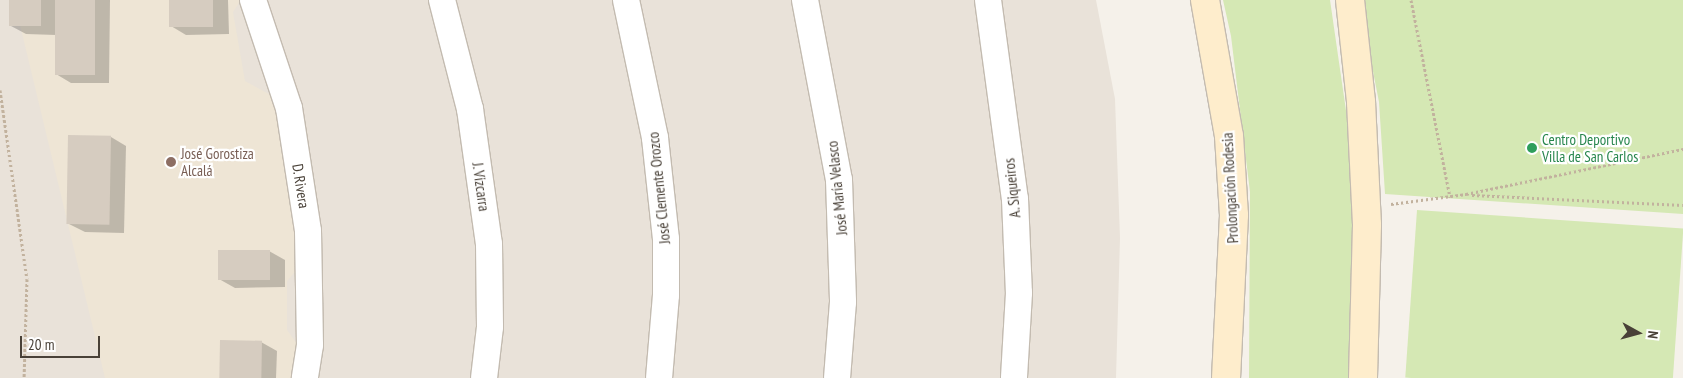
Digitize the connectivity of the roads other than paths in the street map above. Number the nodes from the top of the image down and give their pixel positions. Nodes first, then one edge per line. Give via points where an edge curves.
1 (253, 0) edge
2 (442, 0) edge
3 (626, 0) edge
4 (805, 0) edge
5 (988, 0) edge
6 (1205, 0) edge
7 (1350, 0) edge
8 (305, 378) edge
9 (484, 378) edge
10 (659, 378) edge
11 (837, 378) edge
12 (1014, 378) edge
13 (1226, 378) edge
14 (1363, 378) edge

1 - 8 street, D. Rivera via 289,108 308,231 310,345
2 - 9 street, J. Vizcarra via 470,108 490,244 490,327
3 - 10 street, José Clemente Orozco via 655,138 666,239 666,294
4 - 11 street, José María Velasco via 839,180 843,302
5 - 12 street, A. Siqueiros via 1015,199 1019,293
6 - 13 street, Prolongación Rodesia via 1229,136 1234,215
7 - 14 street via 1361,102 1366,207

